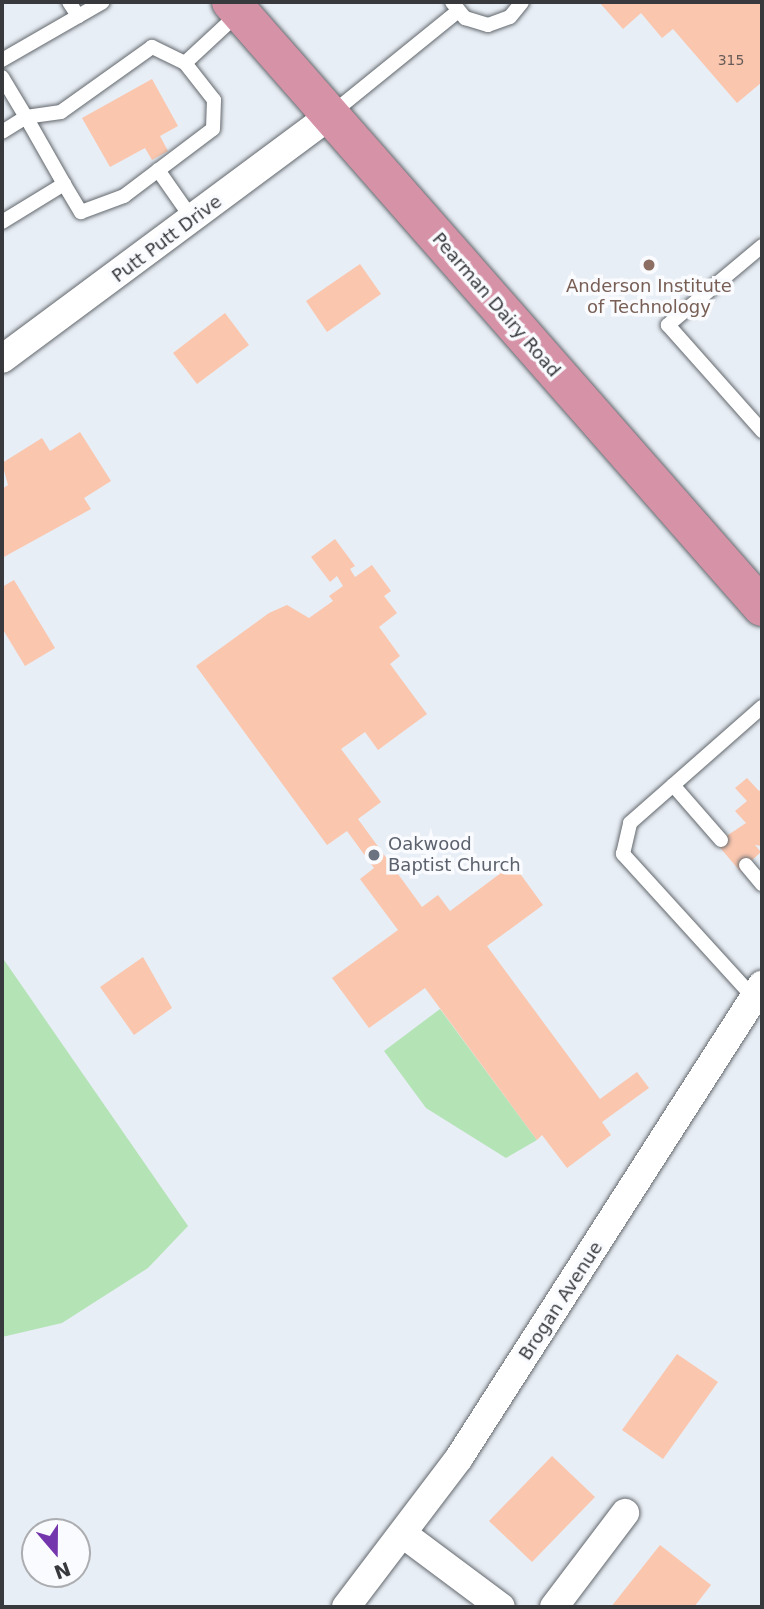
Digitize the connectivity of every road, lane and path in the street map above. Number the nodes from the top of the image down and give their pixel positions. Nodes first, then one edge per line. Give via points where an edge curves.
1 (69, 2) edge
2 (103, 2) edge
3 (522, 2) edge
4 (236, 7) edge
5 (455, 7) edge
6 (78, 16) junction
7 (2, 60) edge
8 (185, 63) junction
9 (2, 77) edge
10 (330, 115) junction
11 (26, 117) junction
12 (2, 132) edge
13 (158, 170) junction
14 (64, 184) junction
15 (192, 220) junction
16 (2, 222) edge
17 (762, 246) edge
18 (2, 359) edge
19 (762, 432) edge
20 (762, 607) edge
21 (762, 708) edge
22 (673, 785) junction
23 (721, 839) dead end
24 (746, 865) dead end
25 (762, 884) edge
26 (758, 992) edge
27 (625, 1513) dead end
28 (403, 1534) junction
29 (346, 1607) edge
30 (501, 1607) edge
31 (554, 1607) edge

1 - 6 lane
2 - 6 lane
3 - 5 lane via 500,23 475,23
4 - 8 lane
4 - 10 highway, Pearman Dairy Road
5 - 10 lane
6 - 7 lane
8 - 11 lane via 152,47 61,112
8 - 13 lane via 214,100 213,129
9 - 11 lane
10 - 15 street, Putt Putt Drive
10 - 20 highway, Pearman Dairy Road
11 - 12 lane
11 - 14 lane
13 - 14 lane via 124,195 81,212
13 - 15 lane
14 - 16 lane
15 - 18 street, Putt Putt Drive
17 - 19 lane via 668,325
21 - 22 lane
22 - 23 lane
22 - 26 lane via 629,823 623,854
24 - 25 lane
26 - 28 street, Brogan Avenue via 582,1271
27 - 31 street
28 - 29 street, Brogan Avenue
28 - 30 street

